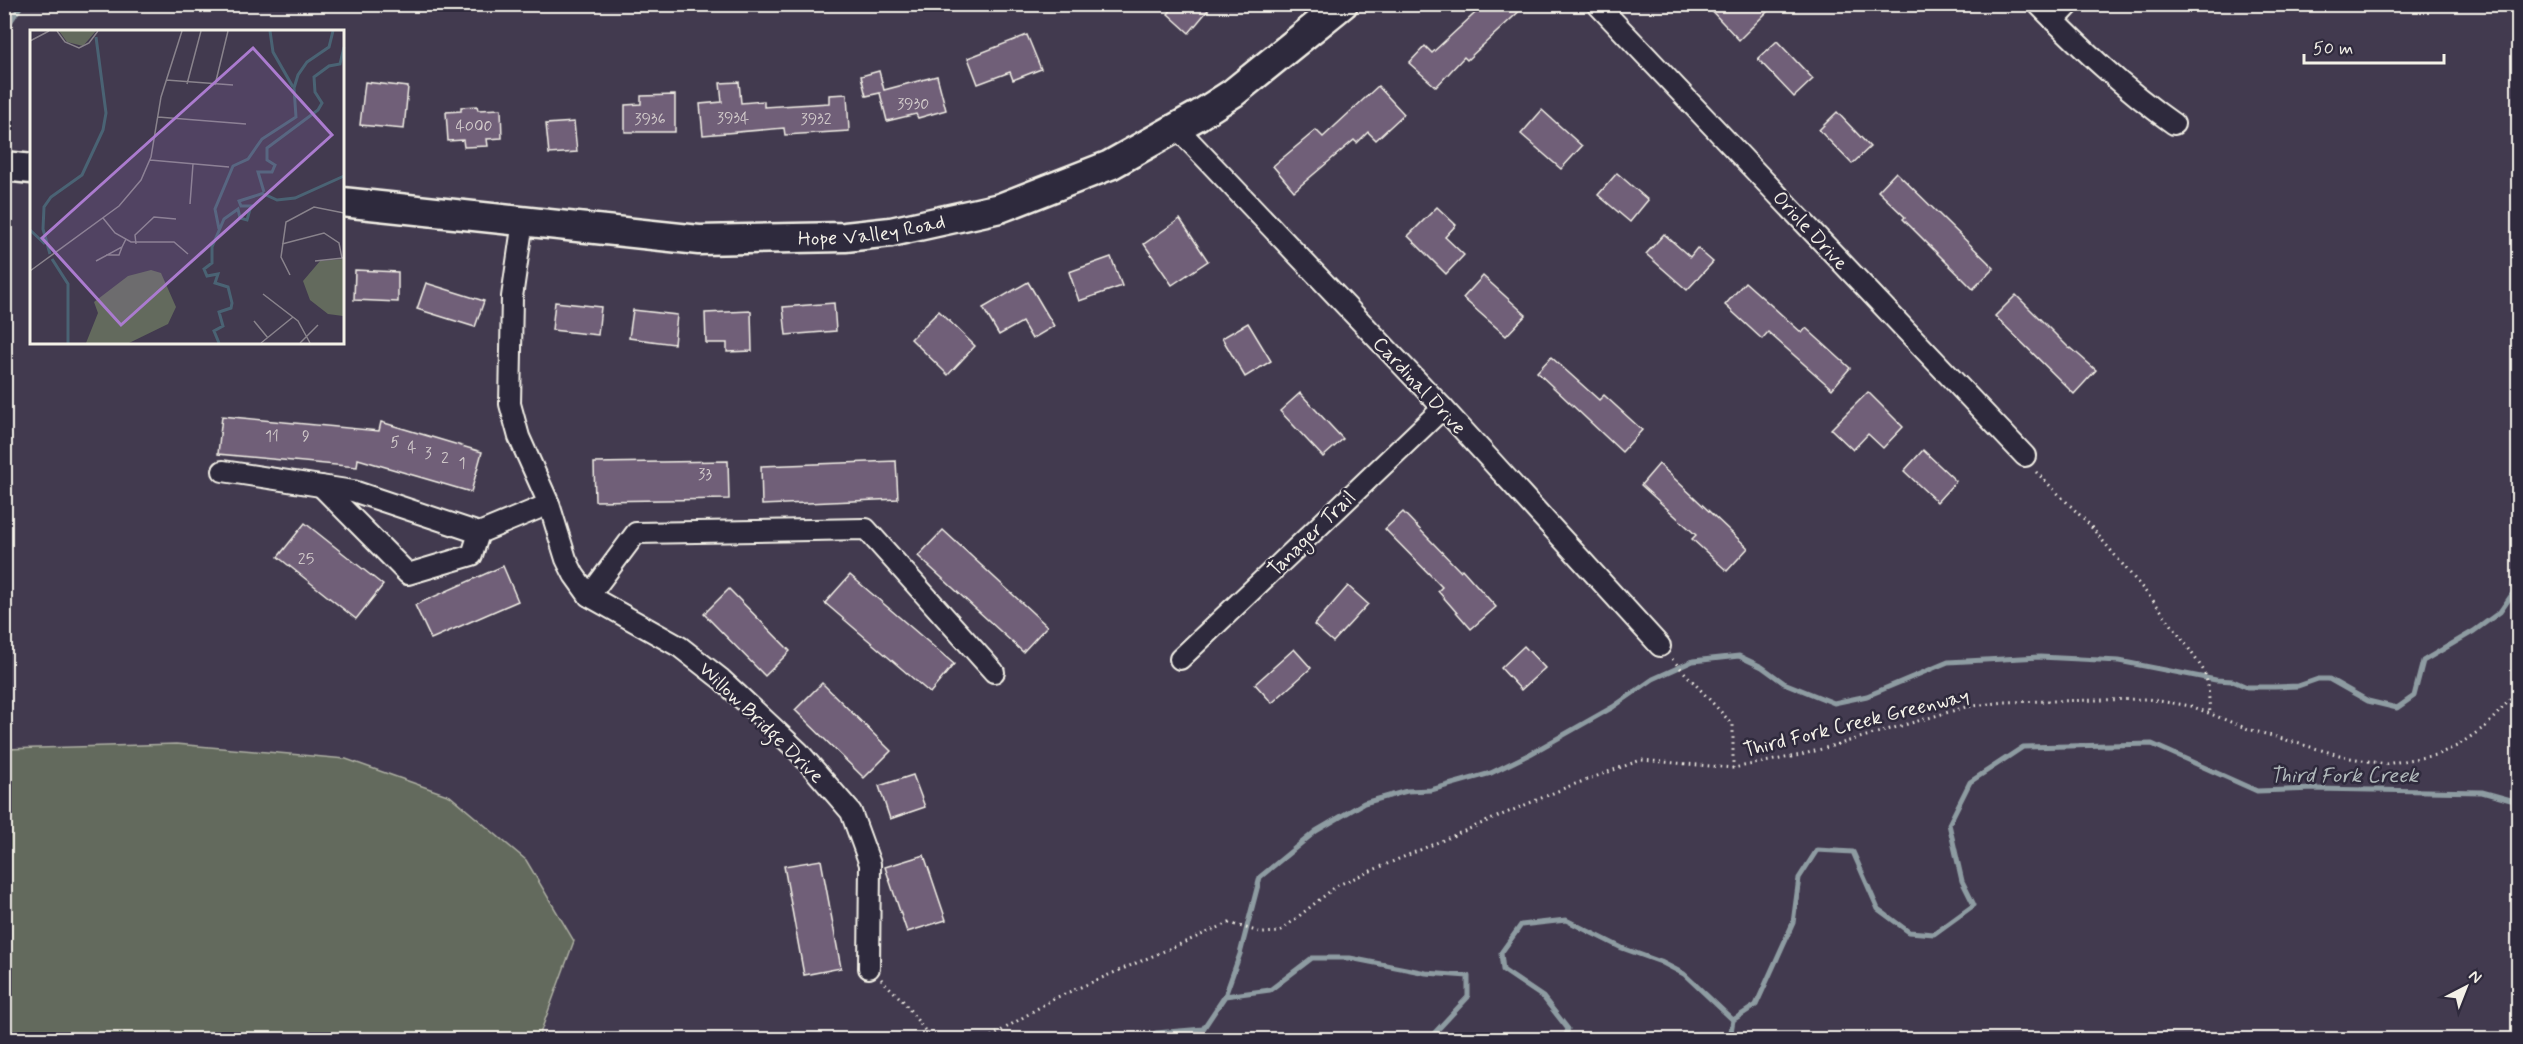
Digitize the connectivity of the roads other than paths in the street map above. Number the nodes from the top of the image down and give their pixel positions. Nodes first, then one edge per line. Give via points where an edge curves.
1 (1343, 4) edge
2 (1597, 4) edge
3 (2038, 4) edge
4 (2070, 4) edge
5 (2054, 21) junction
6 (2174, 124) dead end
7 (1177, 128) junction
8 (4, 166) edge
9 (30, 169) edge
10 (344, 202) edge
11 (523, 221) junction
12 (1443, 408) junction
13 (2025, 456) road end
14 (223, 471) dead end
15 (321, 486) junction
16 (549, 504) junction
17 (479, 533) junction
18 (589, 596) junction
19 (1660, 646) dead end
20 (1180, 659) dead end
21 (994, 672) dead end
22 (869, 968) road end

1 - 7 main road, Hope Valley Road via 1233,93
2 - 13 street, Oriole Drive
3 - 5 street
4 - 5 street
5 - 6 street via 2136,98
7 - 11 main road, Hope Valley Road via 1110,165 1056,188 973,215 891,232 845,237 699,240
7 - 12 street, Cardinal Drive
8 - 9 main road
10 - 11 main road, Hope Valley Road
11 - 16 street, Willow Bridge Drive via 512,297 510,404 519,437
12 - 19 street, Cardinal Drive
12 - 20 street, Tanager Trail
14 - 15 street
15 - 17 street via 353,491
15 - 17 street via 408,574 472,555
16 - 17 street
16 - 18 street, Willow Bridge Drive via 566,559
18 - 21 street via 636,533 866,529
18 - 22 street, Willow Bridge Drive via 680,647 721,679 799,752 851,812 870,864

